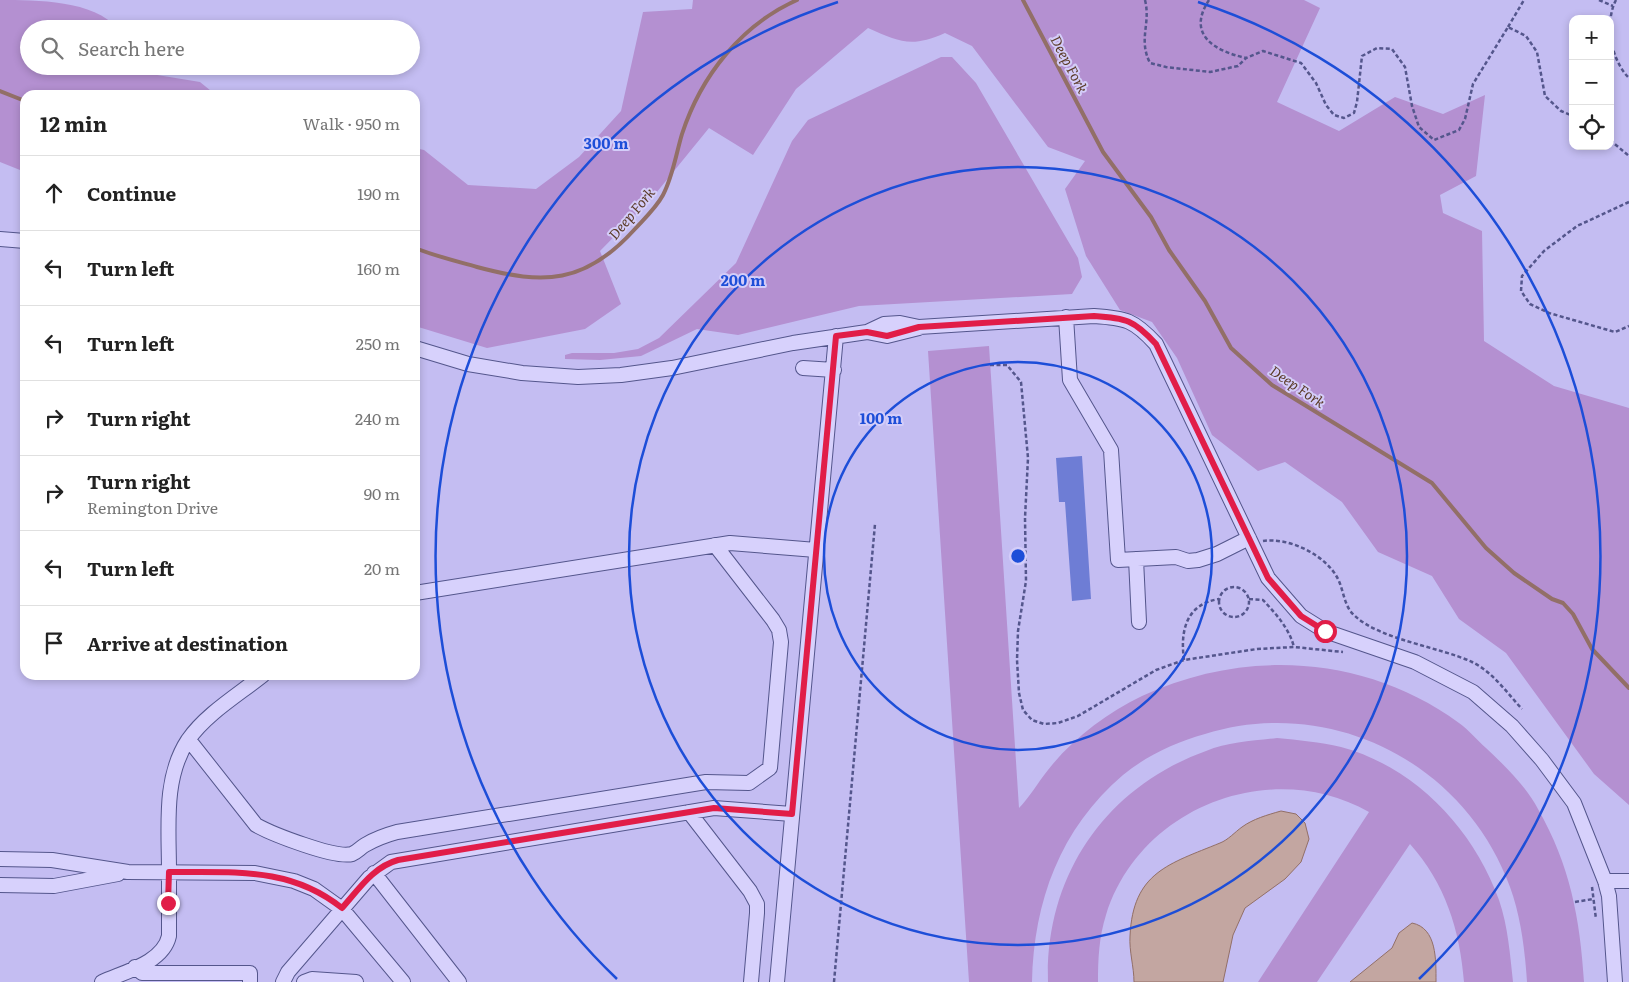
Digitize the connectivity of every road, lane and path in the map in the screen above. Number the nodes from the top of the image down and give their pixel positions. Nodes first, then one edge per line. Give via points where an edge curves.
1 (1145, 0) edge
2 (1209, 0) edge
3 (1524, 0) edge
4 (1599, 0) edge
5 (1616, 0) edge
6 (1613, 6) junction
7 (1508, 27) junction
8 (1246, 58) junction
9 (1629, 78) edge
10 (1569, 114) edge
11 (1614, 143) edge
12 (1629, 156) edge
13 (1629, 202) edge
14 (0, 239) edge
15 (20, 241) edge
16 (1066, 317) junction
17 (1629, 326) edge
18 (836, 336) junction
19 (420, 349) edge
20 (990, 365) dead end
21 (803, 368) dead end
22 (834, 370) junction
23 (875, 524) dead end
24 (1251, 541) junction
25 (715, 545) junction
26 (816, 550) junction
27 (1136, 559) junction
28 (420, 592) edge
29 (1219, 599) junction
30 (1250, 599) junction
31 (1139, 622) dead end
32 (1294, 647) junction
33 (1344, 653) dead end
34 (1184, 660) junction
35 (257, 680) edge
36 (1522, 709) dead end
37 (189, 740) junction
38 (689, 812) junction
39 (792, 814) junction
40 (0, 859) edge
41 (128, 872) junction
42 (169, 872) junction
43 (374, 873) junction
44 (1627, 881) edge
45 (1598, 883) junction
46 (0, 885) edge
47 (1609, 896) junction
48 (1593, 899) junction
49 (1575, 902) dead end
50 (342, 908) junction
51 (1597, 923) dead end
52 (135, 966) junction
53 (173, 977) edge
54 (102, 982) edge
55 (250, 982) edge
56 (283, 982) edge
57 (304, 982) edge
58 (356, 982) edge
59 (403, 982) edge
60 (458, 982) edge
61 (750, 982) edge
62 (777, 982) edge
63 (834, 982) edge
64 (1615, 982) edge

1 - 8 path via 1148,10 1144,50 1150,63 1210,72 1238,66
2 - 8 path via 1201,21 1203,34 1216,48
3 - 7 path
4 - 6 path
5 - 6 path
6 - 9 path via 1610,24 1612,43 1617,60
7 - 8 path via 1473,84 1465,119 1459,130 1434,140 1419,127 1405,67 1392,49 1377,48 1362,56 1354,113 1344,118 1334,115 1326,105 1301,63 1262,51
7 - 10 path via 1526,36 1537,52 1545,96
11 - 12 path
13 - 17 path via 1577,226 1544,251 1522,276 1521,291 1530,304 1549,313 1615,332
14 - 15 street
16 - 18 street via 919,327 884,324 867,332
16 - 24 street via 1117,317 1138,325 1156,344
16 - 27 street via 1070,380 1111,450 1118,560
18 - 19 street via 646,372 578,377 494,369
18 - 22 street
20 - 34 path via 1007,365 1021,382 1028,458 1026,581 1017,660 1023,710 1032,720 1044,724 1058,723 1078,716 1156,670
21 - 22 street
22 - 26 street
23 - 63 path
24 - 27 street via 1198,560 1176,557
24 - 36 path via 1276,541 1310,552 1328,565 1338,578 1354,616 1368,625 1473,662 1489,673
24 - 45 street via 1268,578 1301,616 1325,631 1415,662 1473,692 1512,726 1574,803
25 - 26 street via 735,542
25 - 28 street
25 - 37 street via 773,620 781,642 770,768 749,783 706,782 397,832 381,837 353,854 342,856 268,832 256,825
26 - 39 street
27 - 31 street
29 - 30 path via 1227,588 1237,587
29 - 30 path via 1223,613 1236,618 1245,613
29 - 34 path via 1203,603 1188,620 1182,636
30 - 32 path via 1263,600 1291,636
32 - 33 path
32 - 34 path
35 - 37 street via 204,722
37 - 42 street via 177,764 171,788
38 - 39 street via 720,808
38 - 43 street via 403,858
38 - 61 street via 757,904
39 - 62 street
40 - 41 street via 52,860
41 - 42 street
41 - 46 street via 54,886
42 - 50 street via 249,873 282,877 314,889
42 - 52 street via 168,942 157,956
43 - 50 street
43 - 60 street
44 - 45 street
45 - 47 street
45 - 48 path
47 - 48 path
47 - 64 street
48 - 49 path
48 - 51 path
50 - 56 street
50 - 59 street
52 - 53 street via 142,973
52 - 54 street
53 - 55 street via 250,973
57 - 58 street

